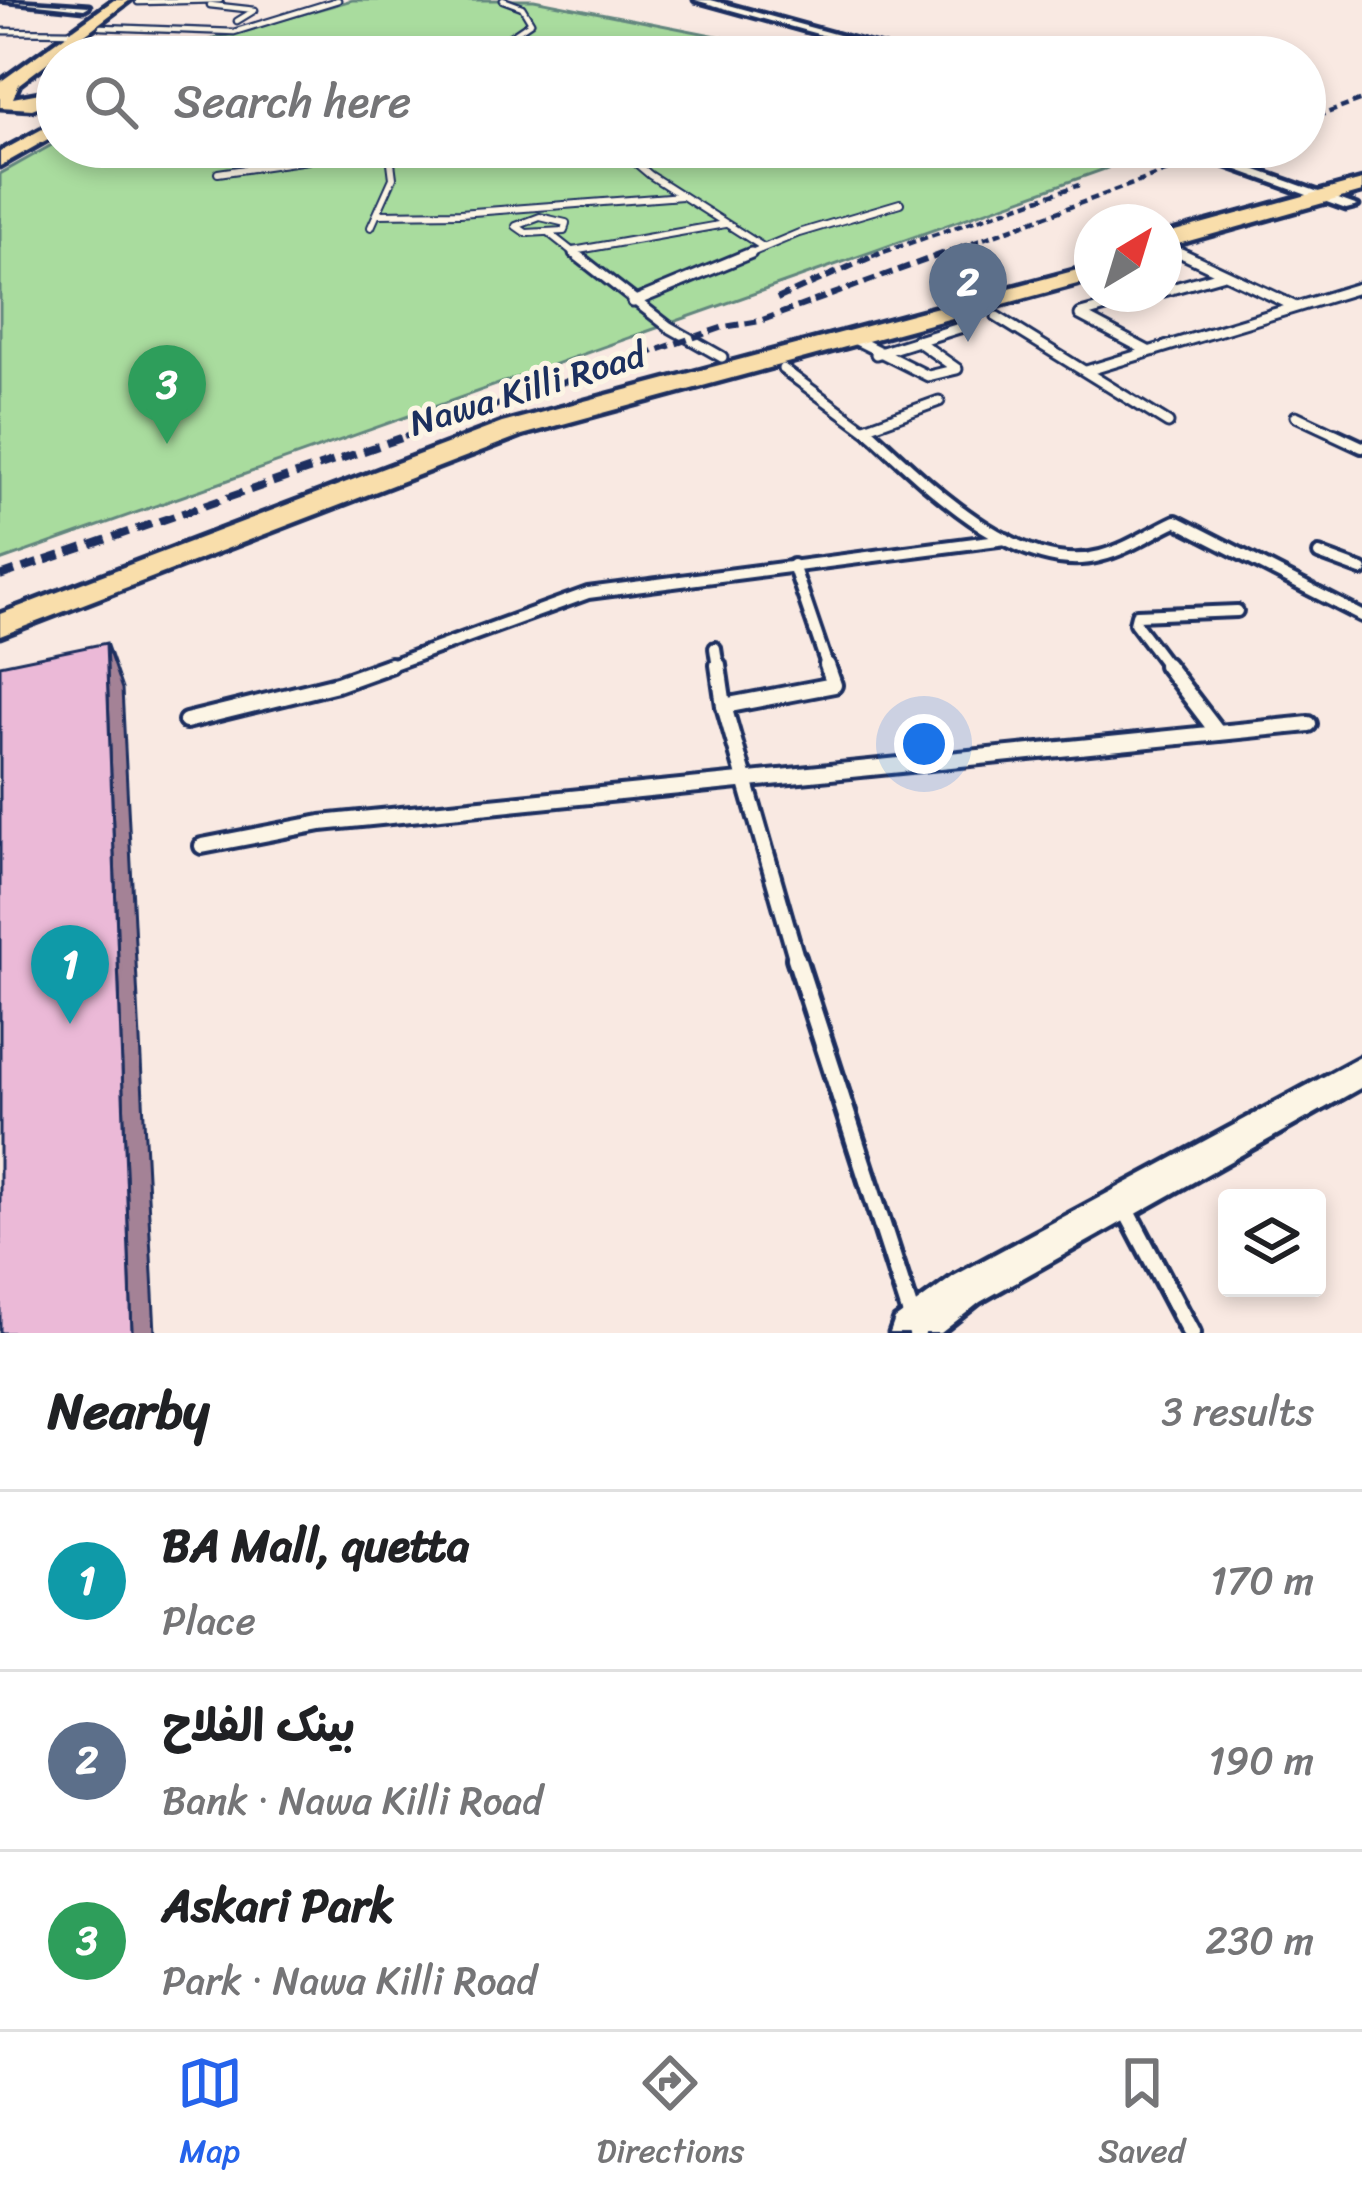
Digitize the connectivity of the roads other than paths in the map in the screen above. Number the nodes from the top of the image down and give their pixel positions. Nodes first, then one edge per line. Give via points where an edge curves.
1 (3, 0) edge
2 (123, 0) edge
3 (338, 0) edge
4 (503, 0) edge
5 (700, 0) edge
6 (722, 0) edge
7 (140, 1) edge
8 (169, 1) edge
9 (218, 1) edge
10 (84, 6) dead end
11 (237, 21) dead end
12 (101, 27) junction
13 (0, 31) edge
14 (76, 32) junction
15 (71, 36) edge
16 (92, 36) edge
17 (510, 36) edge
18 (838, 36) edge
19 (855, 36) edge
20 (36, 62) edge
21 (6, 85) edge
22 (36, 102) edge
23 (36, 138) edge
24 (0, 160) edge
25 (253, 168) edge
26 (395, 168) edge
27 (645, 168) edge
28 (1251, 168) edge
29 (1264, 168) edge
30 (218, 173) dead end
31 (682, 196) junction
32 (1349, 197) edge
33 (899, 203) dead end
34 (378, 214) junction
35 (725, 224) junction
36 (371, 227) dead end
37 (550, 234) junction
38 (1182, 245) edge
39 (763, 247) junction
40 (573, 251) junction
41 (1182, 255) edge
42 (1074, 266) edge
43 (1225, 274) junction
44 (1074, 279) edge
45 (1182, 286) edge
46 (1362, 286) edge
47 (633, 302) junction
48 (1294, 305) junction
49 (1090, 312) edge
50 (997, 317) dead end
51 (969, 325) dead end
52 (850, 337) junction
53 (916, 340) junction
54 (1148, 351) junction
55 (876, 354) junction
56 (722, 357) junction
57 (783, 370) dead end
58 (1086, 370) junction
59 (939, 401) dead end
60 (1296, 416) dead end
61 (1168, 423) dead end
62 (865, 428) junction
63 (1362, 447) edge
64 (1006, 539) junction
65 (1319, 554) dead end
66 (793, 566) junction
67 (1362, 570) edge
68 (0, 608) edge
69 (1238, 611) dead end
70 (1362, 616) edge
71 (0, 626) edge
72 (715, 648) dead end
73 (724, 706) junction
74 (186, 721) dead end
75 (1309, 724) dead end
76 (1218, 733) junction
77 (746, 782) junction
78 (202, 846) dead end
79 (1362, 1070) edge
80 (1122, 1203) junction
81 (914, 1332) edge
82 (1191, 1333) edge

1 - 10 street
2 - 14 main road
3 - 12 lane via 234,32
4 - 17 lane via 522,7 531,22
5 - 18 street
6 - 19 street
7 - 8 lane
7 - 12 main road
8 - 9 lane
9 - 11 lane via 209,6 255,10
12 - 16 main road
13 - 14 lane
14 - 15 main road
20 - 21 main road
21 - 22 main road via 3,103
23 - 24 main road
25 - 30 lane
26 - 34 lane
27 - 31 lane
28 - 32 street
29 - 32 street
31 - 34 lane
31 - 35 lane
32 - 38 main road
33 - 39 lane
34 - 36 lane
35 - 39 lane
35 - 40 lane
37 - 37 lane via 526,233 516,226 545,217 566,223
37 - 40 lane
39 - 47 lane
40 - 47 lane
41 - 43 lane
42 - 56 main road, Nawa Killi Road
43 - 45 lane
43 - 48 lane
44 - 52 main road, Nawa Killi Road
46 - 48 lane
47 - 56 lane
48 - 54 lane
49 - 54 lane via 1080,315
50 - 58 lane
51 - 53 lane
52 - 55 lane
52 - 71 main road, Nawa Killi Road via 482,439
53 - 55 lane
53 - 55 lane via 957,369 928,376
54 - 58 lane
56 - 68 main road, Nawa Killi Road via 470,428
57 - 62 lane
58 - 61 lane
59 - 62 lane
60 - 63 lane
62 - 64 lane via 908,472
64 - 66 lane
64 - 70 lane via 1068,561 1099,557 1176,521
65 - 67 lane
66 - 73 lane via 834,685
66 - 74 lane via 588,593 338,684
69 - 76 lane via 1137,615 1135,622
72 - 73 lane
73 - 77 lane
75 - 76 lane
76 - 77 lane
77 - 78 lane via 321,824
77 - 81 lane
79 - 80 street
80 - 81 street via 968,1289
80 - 82 lane

